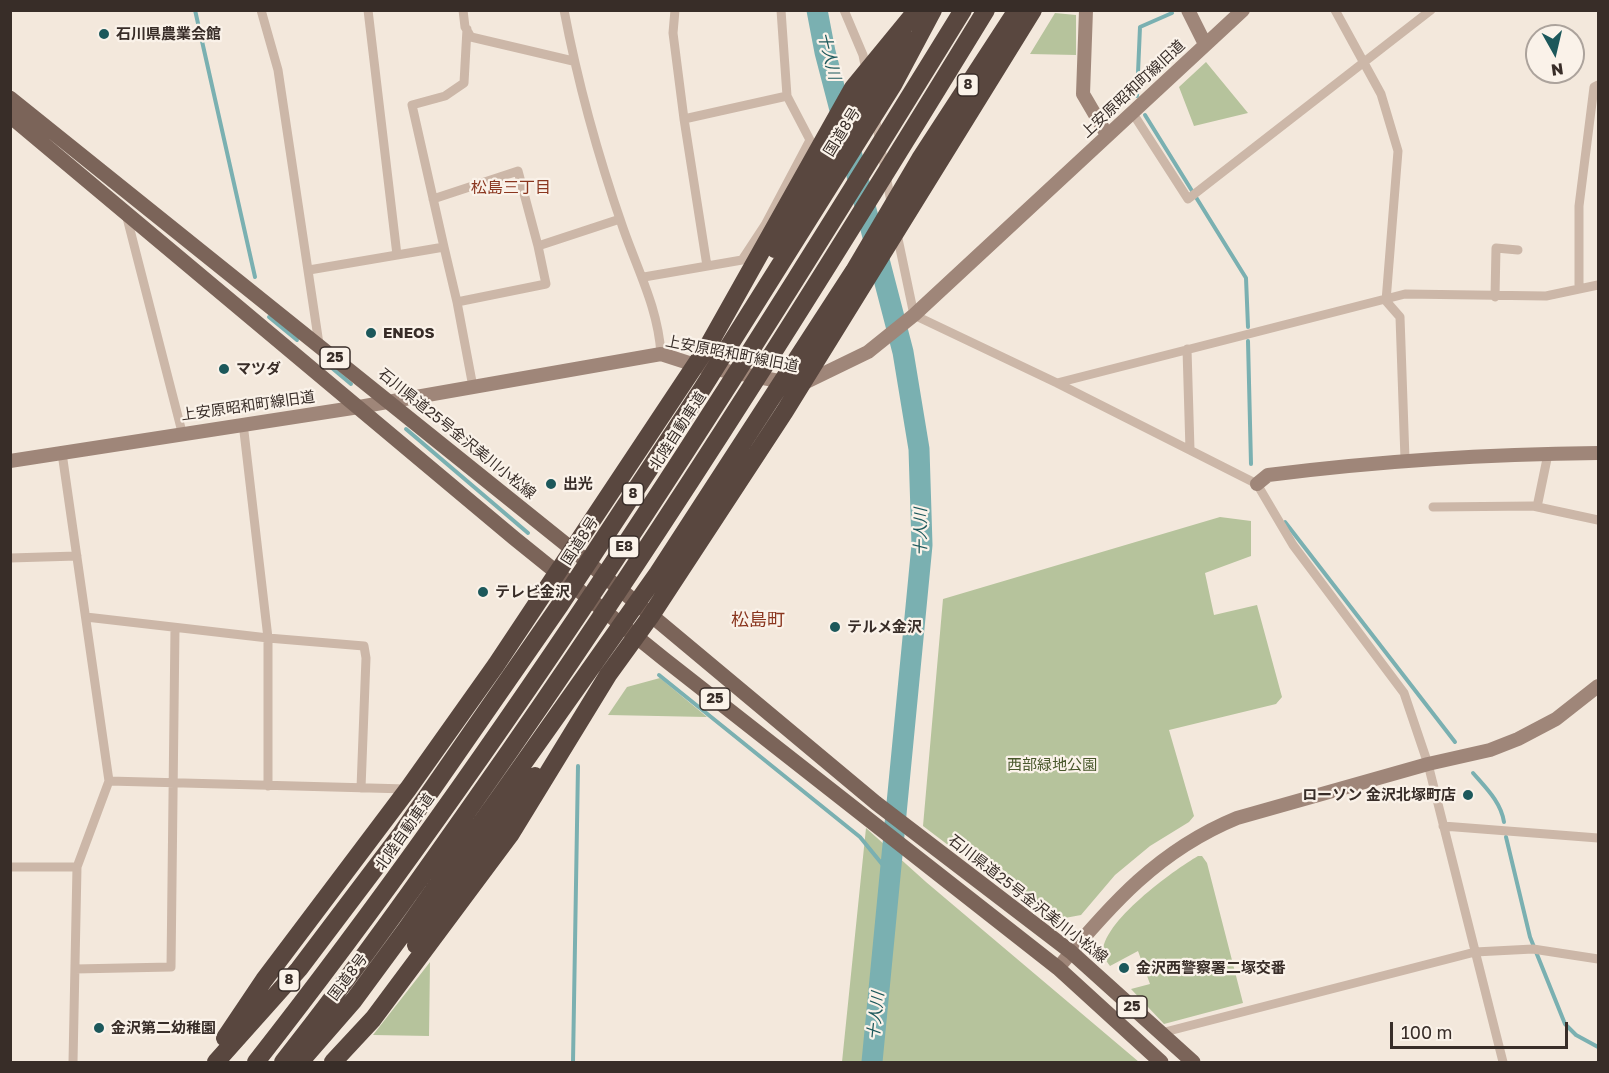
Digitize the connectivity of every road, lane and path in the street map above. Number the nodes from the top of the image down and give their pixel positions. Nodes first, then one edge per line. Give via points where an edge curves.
1 (261, 10) edge
2 (368, 10) edge
3 (463, 10) edge
4 (564, 10) edge
5 (675, 10) edge
6 (782, 10) edge
7 (844, 10) edge
8 (916, 10) edge
9 (935, 10) edge
10 (963, 10) edge
11 (986, 10) edge
12 (1017, 10) edge
13 (1033, 10) edge
14 (1086, 10) edge
15 (1188, 10) edge
16 (1243, 10) edge
17 (1335, 10) edge
18 (1431, 10) edge
19 (466, 29) junction
20 (1205, 44) junction
21 (573, 61) junction
22 (1364, 62) junction
23 (866, 71) junction
24 (1599, 85) edge
25 (787, 96) junction
26 (12, 103) edge
27 (1132, 112) junction
28 (684, 119) junction
29 (1107, 135) junction
30 (814, 143) junction
31 (433, 199) junction
32 (126, 212) junction
33 (620, 219) junction
34 (538, 246) junction
35 (444, 248) junction
36 (1518, 250) dead end
37 (397, 255) junction
38 (707, 266) junction
39 (309, 270) junction
40 (644, 277) junction
41 (1599, 285) edge
42 (1579, 289) junction
43 (1495, 297) junction
44 (1386, 300) junction
45 (458, 302) junction
46 (914, 315) junction
47 (714, 336) junction
48 (319, 344) junction
49 (1187, 349) junction
50 (661, 354) junction
51 (695, 365) junction
52 (1057, 383) junction
53 (800, 386) junction
54 (473, 387) junction
55 (388, 402) junction
56 (359, 407) junction
57 (243, 423) junction
58 (182, 432) junction
59 (1190, 450) junction
60 (62, 453) junction
61 (1599, 453) edge
62 (1548, 454) junction
63 (1405, 459) junction
64 (10, 461) edge
65 (1257, 484) junction
66 (1433, 507) dead end
67 (1537, 507) junction
68 (1599, 520) edge
69 (573, 550) junction
70 (77, 556) junction
71 (10, 558) edge
72 (558, 572) junction
73 (86, 617) junction
74 (650, 617) junction
75 (176, 628) junction
76 (636, 637) junction
77 (268, 638) junction
78 (1599, 686) edge
79 (584, 714) junction
80 (1428, 764) junction
81 (109, 781) junction
82 (173, 783) junction
83 (268, 786) junction
84 (361, 788) junction
85 (408, 789) junction
86 (1443, 826) junction
87 (1599, 838) edge
88 (10, 867) edge
89 (77, 867) junction
90 (1071, 952) junction
91 (1475, 952) junction
92 (1599, 959) edge
93 (1058, 968) junction
94 (75, 969) junction
95 (299, 969) junction
96 (1161, 1033) junction
97 (73, 1062) edge
98 (210, 1062) edge
99 (216, 1062) edge
100 (232, 1062) edge
101 (256, 1062) edge
102 (283, 1062) edge
103 (300, 1062) edge
104 (306, 1062) edge
105 (333, 1062) edge
106 (1161, 1062) edge
107 (1193, 1062) edge
108 (1503, 1062) edge

1 - 39 street via 278,70
2 - 37 street
3 - 19 street
4 - 21 street
5 - 28 street via 673,33
6 - 25 street
7 - 23 street
8 - 23 highway, 8
9 - 47 highway via 883,72 770,256
9 - 95 highway, 国道8号 / 8 via 893,85 708,379 560,605 420,807
10 - 101 highway, 北陸自動車道 / E8 via 615,561 368,914
11 - 102 highway, E8 via 801,311 633,572 456,827
12 - 103 highway, 国道8号 / 8 via 658,573 354,1000
13 - 53 highway
14 - 29 street via 1083,94
15 - 20 street
16 - 20 street, 上安原昭和町線旧道
17 - 22 street
18 - 22 street
19 - 21 street via 471,37
19 - 31 street via 464,83 445,96 412,105
20 - 27 street, 上安原昭和町線旧道
21 - 33 street
22 - 27 street via 1188,199
22 - 44 street via 1380,94 1398,151
23 - 30 highway, 8 via 830,126
23 - 46 street
24 - 42 street via 1594,87 1579,206
25 - 28 street
25 - 30 street
26 - 32 main road, 石川県道25号金沢美川小松線 / 25
26 - 48 main road, 石川県道25号金沢美川小松線 / 25
27 - 29 street, 上安原昭和町線旧道
28 - 38 street
29 - 46 street, 上安原昭和町線旧道
30 - 38 street via 742,260
30 - 47 highway, 8
31 - 34 street via 518,171
31 - 35 street
32 - 56 main road, 石川県道25号金沢美川小松線 / 25
32 - 58 street
33 - 34 street
33 - 40 street
34 - 45 street via 546,284
35 - 37 street
35 - 45 street
36 - 43 street via 1496,248
37 - 39 street
38 - 40 street
39 - 48 street
40 - 50 street via 659,329
41 - 42 street
42 - 43 street via 1546,296
43 - 44 street via 1405,294
44 - 49 street
44 - 63 street via 1400,316
45 - 54 street
46 - 52 street
46 - 53 street, 上安原昭和町線旧道 via 881,344
47 - 51 highway, 8
48 - 55 main road, 石川県道25号金沢美川小松線 / 25
49 - 52 street
49 - 59 street
50 - 51 street, 上安原昭和町線旧道
50 - 54 street, 上安原昭和町線旧道
51 - 53 street, 上安原昭和町線旧道
51 - 69 highway, 8
52 - 59 street
53 - 74 highway
54 - 55 street, 上安原昭和町線旧道
55 - 56 street, 上安原昭和町線旧道
55 - 69 main road, 石川県道25号金沢美川小松線 / 25
56 - 57 street, 上安原昭和町線旧道
56 - 72 main road, 石川県道25号金沢美川小松線 / 25
57 - 58 street, 上安原昭和町線旧道
57 - 77 street
58 - 60 street, 上安原昭和町線旧道
59 - 65 street
60 - 64 street, 上安原昭和町線旧道
60 - 70 street
61 - 62 street
62 - 63 street
62 - 67 street
63 - 65 street via 1268,475
65 - 80 street via 1293,545 1404,693
66 - 67 street
67 - 68 street
69 - 72 highway, 8
69 - 74 main road, 石川県道25号金沢美川小松線 / 25
70 - 71 street
70 - 73 street
72 - 76 main road, 石川県道25号金沢美川小松線 / 25
72 - 85 highway, 8
73 - 75 street
73 - 81 street
74 - 76 highway
74 - 90 main road, 石川県道25号金沢美川小松線 / 25 via 876,803
75 - 77 street
75 - 82 street
76 - 79 highway
76 - 93 main road, 石川県道25号金沢美川小松線 / 25
77 - 83 street
77 - 84 street via 364,646
78 - 80 street via 1556,719 1518,739 1490,750
79 - 104 highway via 517,798 388,982
79 - 105 highway via 497,854 380,1010
80 - 86 street
80 - 90 street via 1237,818 1208,830 1162,859 1126,891
81 - 82 street
81 - 89 street
82 - 83 street
82 - 94 street via 171,967
83 - 84 street
84 - 85 street
85 - 98 highway, 8 via 264,980
86 - 87 street
86 - 91 street
88 - 89 street
89 - 94 street
90 - 93 street
90 - 96 main road, 石川県道25号金沢美川小松線 / 25
91 - 92 street via 1533,949
91 - 96 street
91 - 108 street
93 - 106 main road, 25
94 - 97 street
95 - 99 highway, 国道8号 / 8
95 - 100 highway
96 - 107 main road, 石川県道25号金沢美川小松線 / 25

